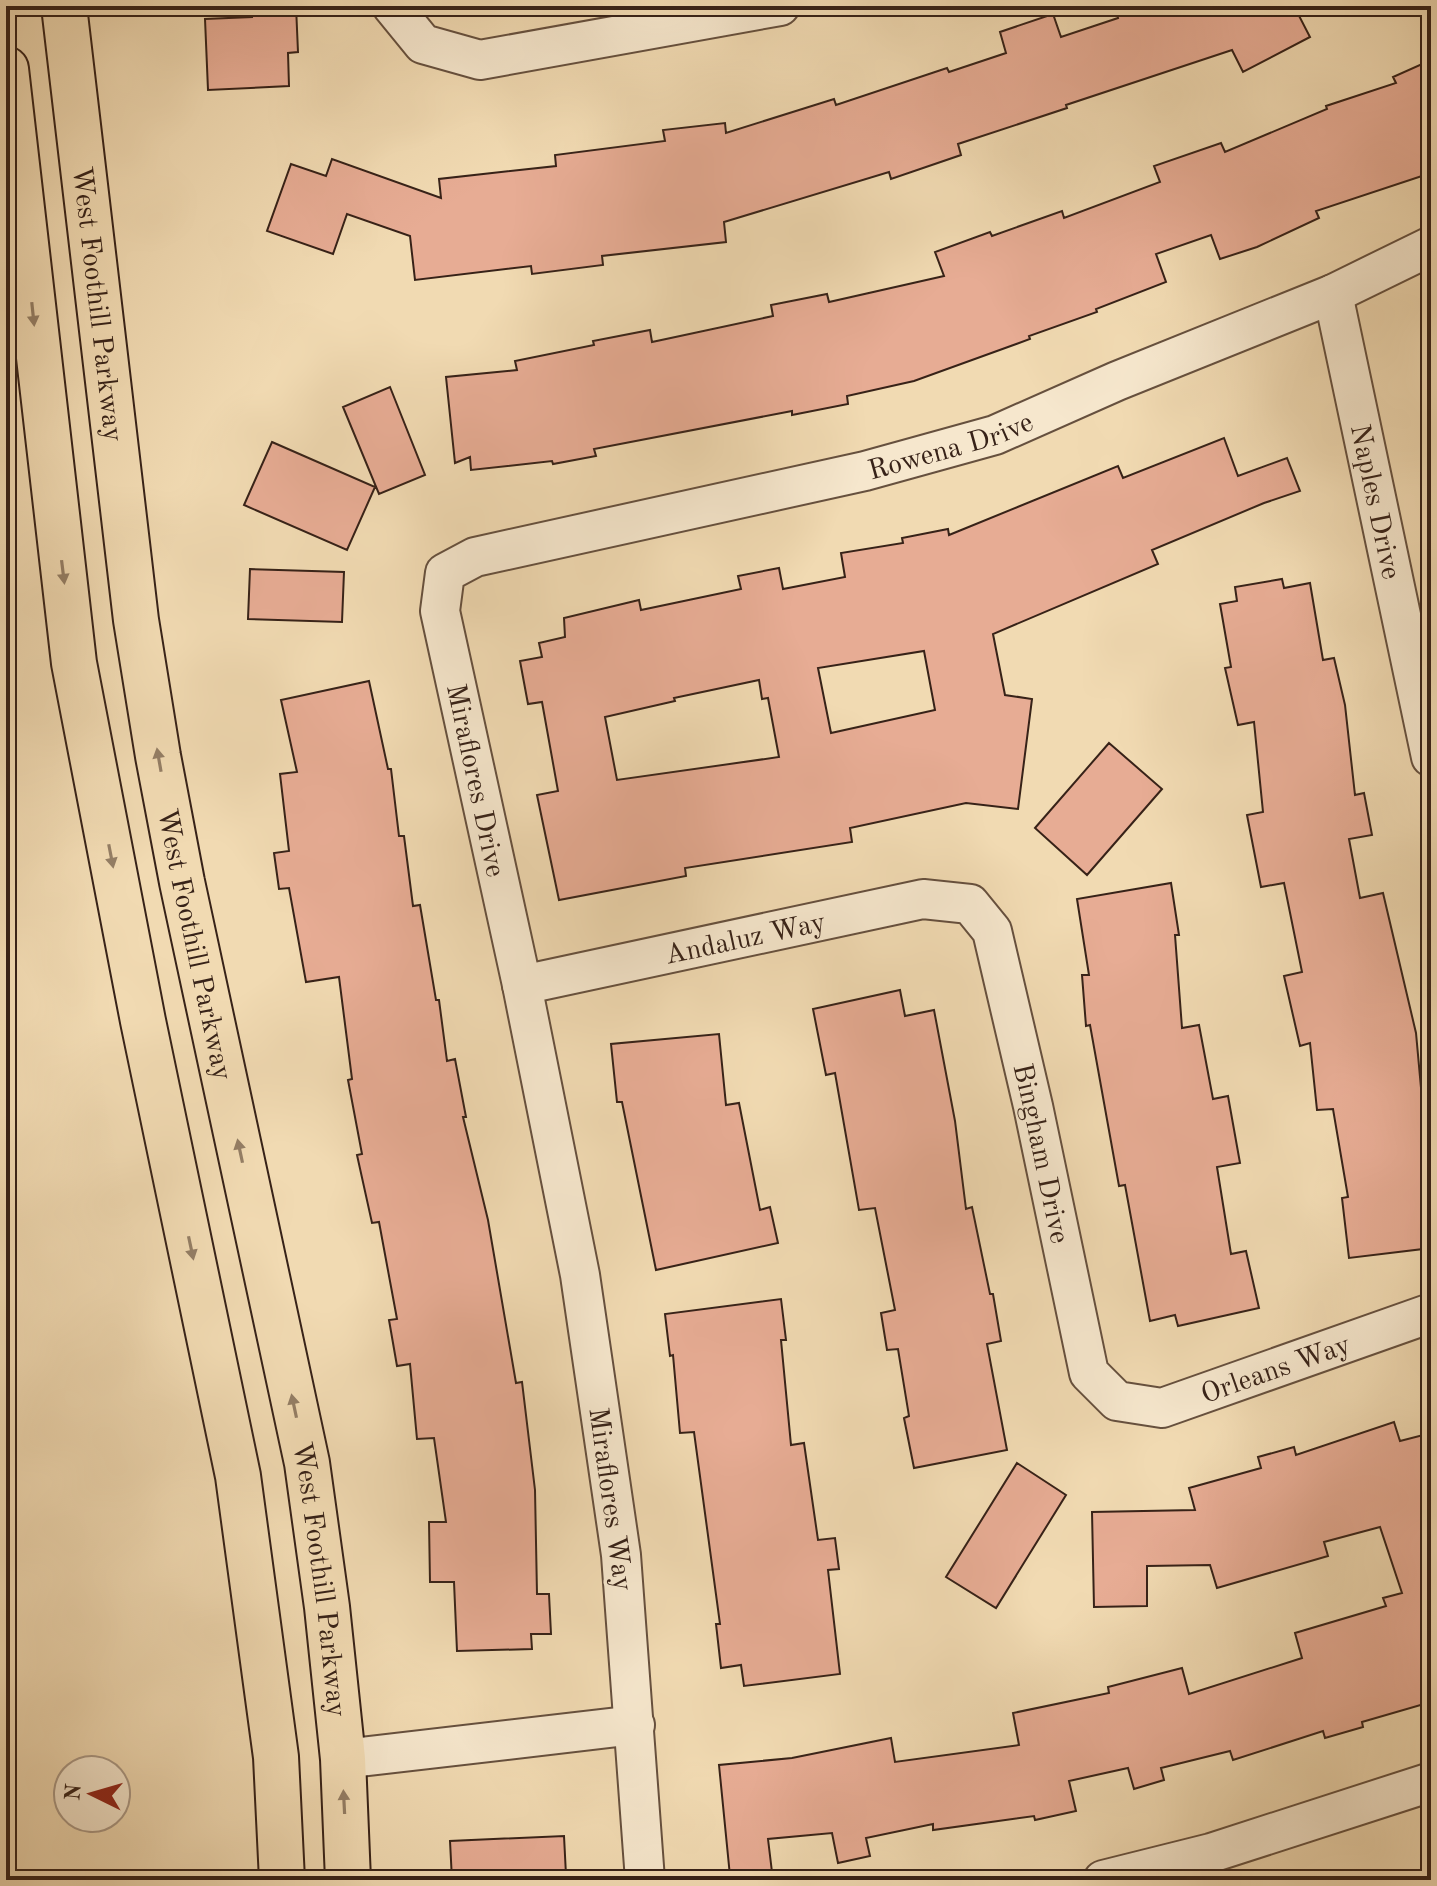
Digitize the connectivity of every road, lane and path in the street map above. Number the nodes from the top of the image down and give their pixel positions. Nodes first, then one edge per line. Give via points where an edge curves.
1 (64, 6) edge
2 (392, 6) edge
3 (780, 6) edge
4 (6, 69) edge
5 (1431, 246) edge
6 (1333, 294) junction
7 (445, 573) joint
8 (1431, 757) edge
9 (970, 904) joint
10 (522, 985) junction
11 (1431, 1313) edge
12 (1117, 1401) joint
13 (635, 1725) junction
14 (343, 1759) junction
15 (1431, 1782) edge
16 (282, 1880) edge
17 (348, 1880) edge
18 (645, 1880) edge
19 (1103, 1880) edge

14 -> 1 main road, West Foothill Parkway via 307,1463 182,882 139,635
2 - 3 street via 423,44 480,60
4 -> 16 main road via 74,663 238,1476 276,1757
5 - 6 street, Rowena Drive
6 - 7 street, Rowena Drive via 995,435 865,471 475,557
6 - 8 street, Naples Drive
7 - 10 street, Miraflores Drive via 440,611
9 - 10 street, Andaluz Way via 923,899
9 - 12 street, Bingham Drive via 992,931 1089,1373
10 - 13 street, Miraflores Way via 582,1290 621,1555
11 - 12 street, Orleans Way via 1162,1408
13 - 14 street
13 - 18 street
17 -> 14 main road, West Foothill Parkway
15 - 19 street via 1211,1853

